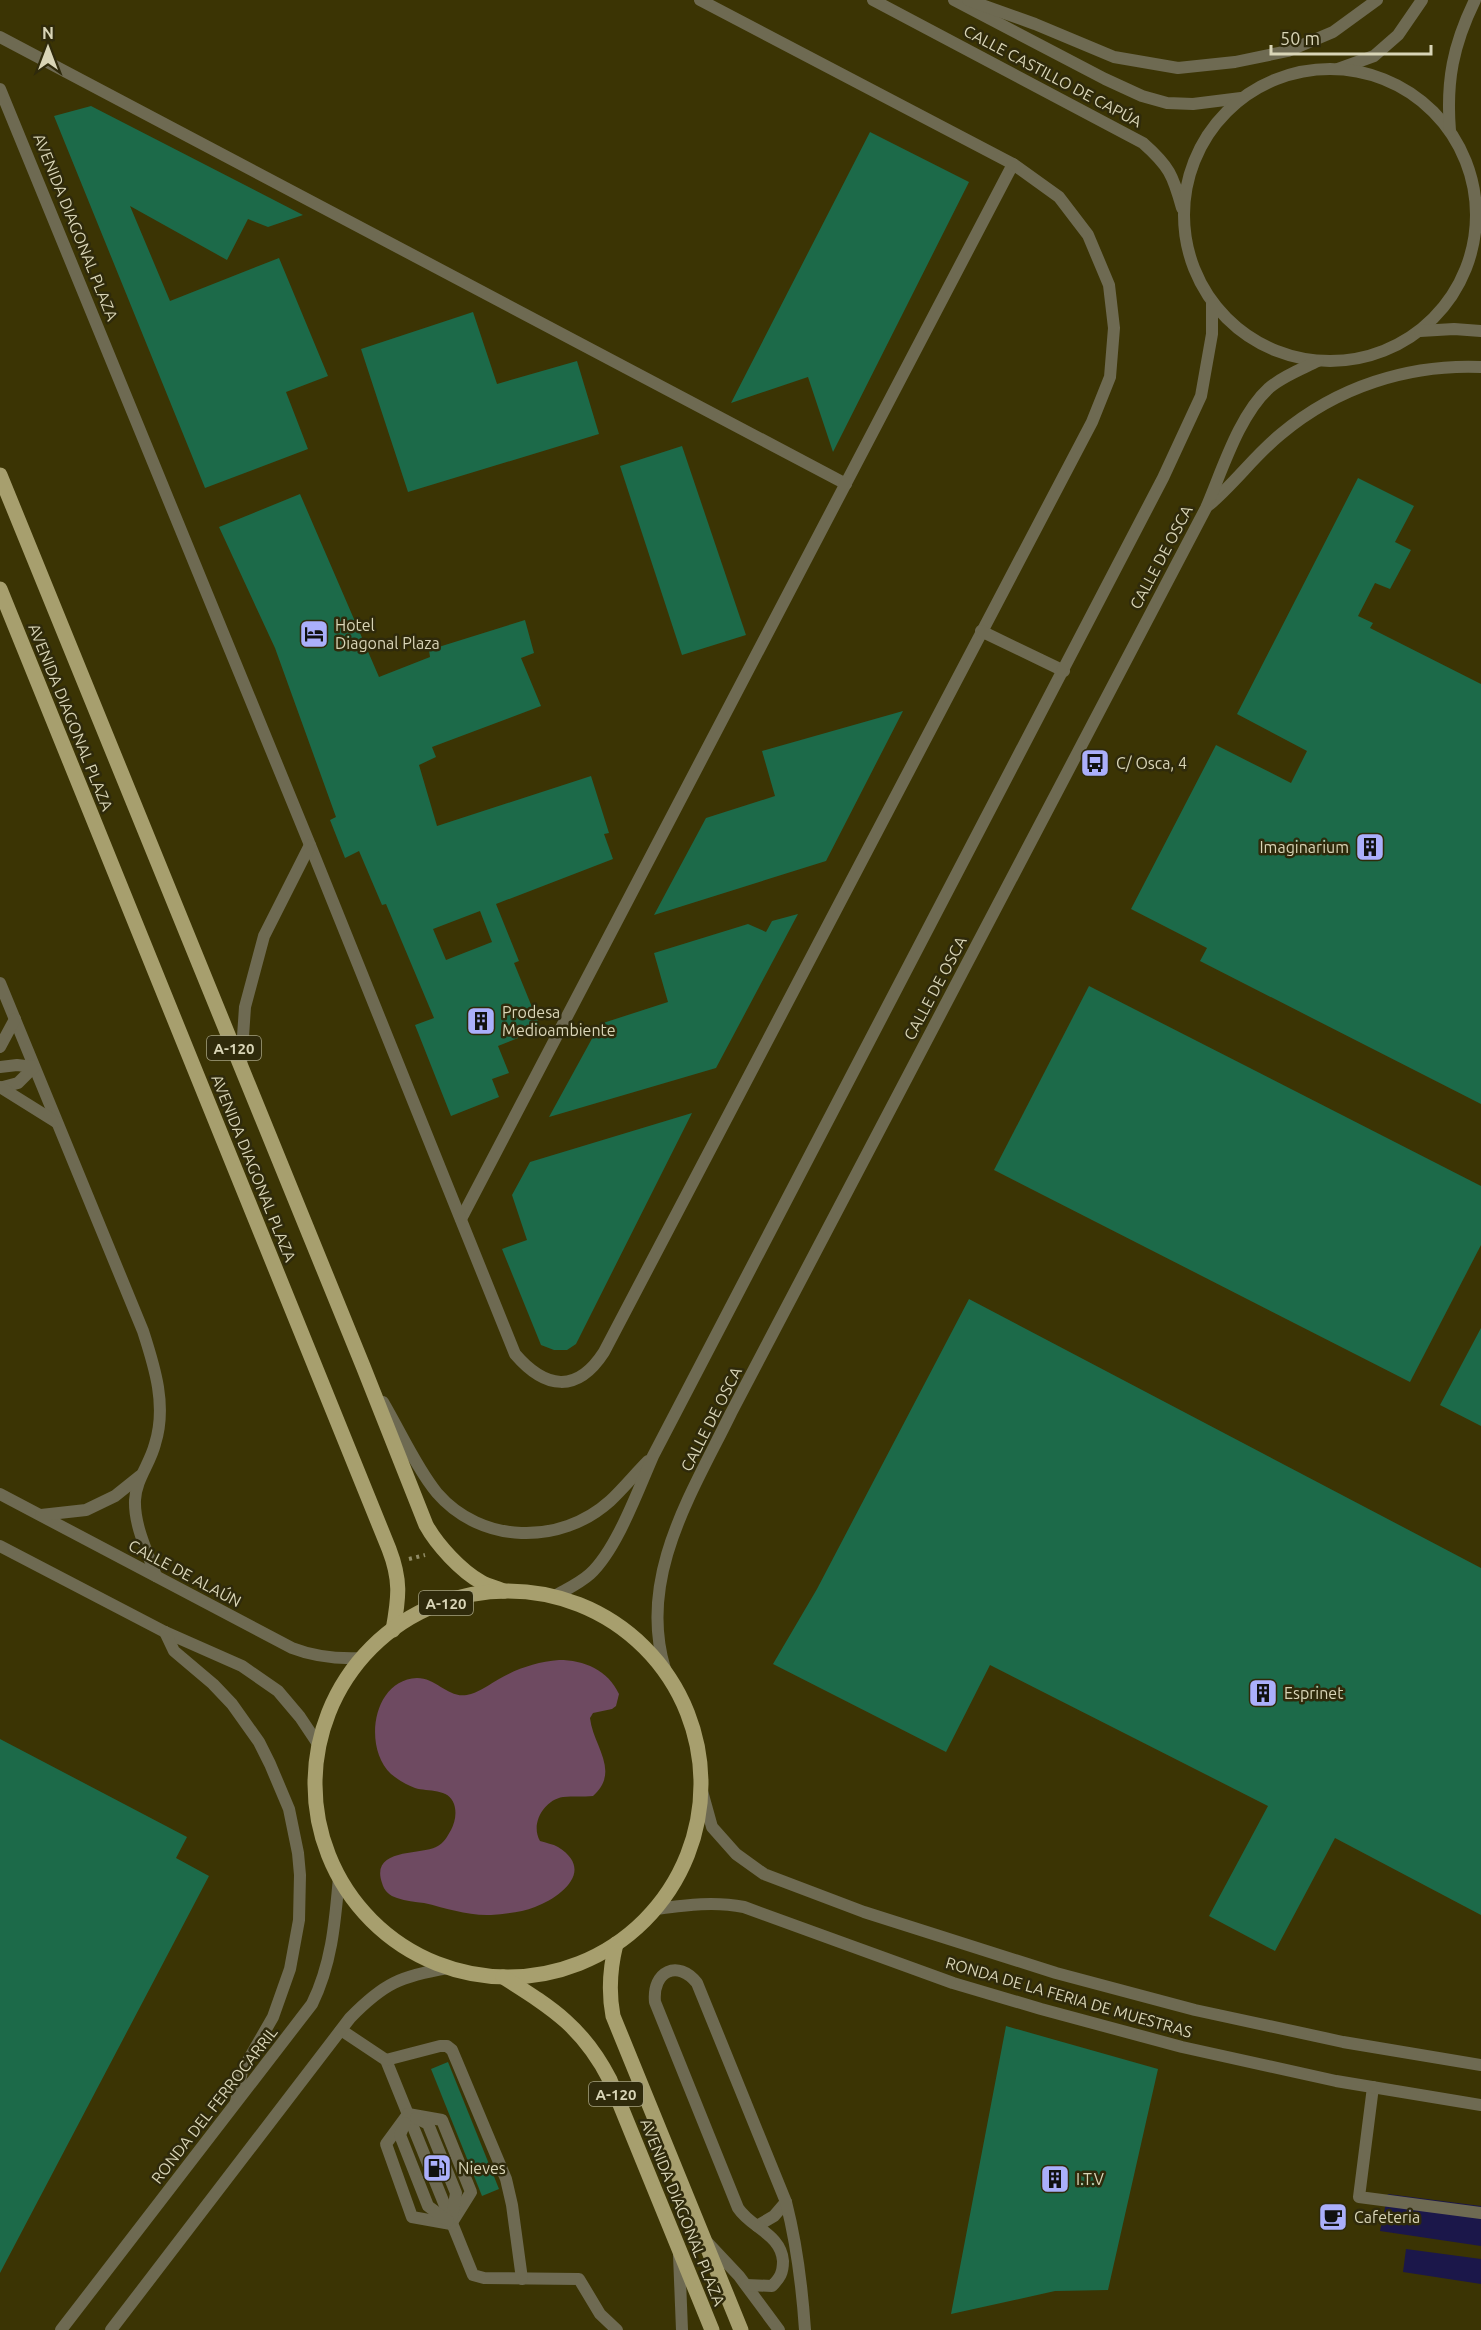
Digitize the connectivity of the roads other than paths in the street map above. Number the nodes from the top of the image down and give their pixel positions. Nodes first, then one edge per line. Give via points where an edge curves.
1 (700, 0) edge
2 (873, 0) edge
3 (954, 0) edge
4 (968, 0) edge
5 (1377, 0) edge
6 (1422, 0) edge
7 (1475, 0) edge
8 (0, 37) edge
9 (1338, 69) junction
10 (0, 89) edge
11 (1243, 98) junction
12 (1450, 131) junction
13 (1013, 164) junction
14 (1183, 213) junction
15 (1476, 230) junction
16 (1481, 246) edge
17 (1212, 303) junction
18 (1420, 331) junction
19 (1481, 331) edge
20 (1318, 361) junction
21 (1481, 367) edge
22 (0, 476) edge
23 (846, 484) junction
24 (1206, 508) junction
25 (0, 589) edge
26 (981, 631) junction
27 (1064, 671) junction
28 (310, 845) junction
29 (0, 983) edge
30 (15, 1019) junction
31 (0, 1047) edge
32 (0, 1067) edge
33 (34, 1067) junction
34 (241, 1067) junction
35 (1, 1087) edge
36 (57, 1123) junction
37 (461, 1219) junction
38 (363, 1366) junction
39 (653, 1456) junction
40 (140, 1476) junction
41 (0, 1494) edge
42 (41, 1515) junction
43 (0, 1546) edge
44 (156, 1576) junction
45 (504, 1591) junction
46 (555, 1596) junction
47 (393, 1630) junction
48 (165, 1632) junction
49 (361, 1658) junction
50 (665, 1669) junction
51 (318, 1744) junction
52 (702, 1791) junction
53 (339, 1877) junction
54 (656, 1909) junction
55 (616, 1944) junction
56 (448, 1968) junction
57 (503, 1977) junction
58 (341, 2030) junction
59 (386, 2060) junction
60 (1481, 2065) edge
61 (1373, 2087) junction
62 (236, 2105) junction
63 (1481, 2105) edge
64 (408, 2114) junction
65 (786, 2202) junction
66 (1481, 2213) edge
67 (451, 2224) junction
68 (757, 2226) junction
69 (705, 2239) junction
70 (679, 2247) junction
71 (522, 2279) junction
72 (746, 2285) junction
73 (61, 2330) edge
74 (111, 2330) edge
75 (617, 2330) edge
76 (682, 2330) edge
77 (712, 2330) edge
78 (741, 2330) edge
79 (779, 2330) edge
80 (805, 2330) edge

1 - 13 street
2 - 14 street, CALLE CASTILLO DE CAPÚA via 1143,143 1162,160 1174,179
3 - 11 street, CALLE CASTILLO DE CAPÚA via 1142,96 1167,103 1193,104
4 - 5 street via 1114,57 1178,68 1288,51 1333,32
6 - 9 street via 1398,35 1374,56
7 - 12 street via 1452,59 1447,97
8 - 23 street
9 - 11 street via 1304,71 1272,81
9 - 12 street via 1370,75 1401,87 1428,106
10 - 28 street, AVENIDA DIAGONAL PLAZA
11 - 14 street via 1218,121 1199,148 1188,180
12 - 15 street via 1466,161 1475,195
13 - 23 street
13 - 26 street via 1059,197 1088,235 1109,285 1114,328 1110,376 1092,422
14 - 17 street via 1186,245 1196,275
15 - 16 street
15 - 18 street via 1467,269 1448,303
17 - 20 street via 1248,337 1270,349
17 - 27 street, CALLE DE OSCA via 1212,334 1201,396
18 - 19 street
18 - 20 street via 1389,349 1355,360
20 - 24 street, CALLE DE OSCA via 1278,381 1260,398 1238,436
21 - 24 street via 1432,368 1388,376 1328,401 1281,434
22 - 34 main road, AVENIDA DIAGONAL PLAZA / A-120
23 - 37 street
24 - 50 street, CALLE DE OSCA via 676,1525 665,1554 659,1603 659,1649
25 - 47 main road, AVENIDA DIAGONAL PLAZA / A-120 via 389,1549 399,1589
26 - 27 street
26 - 37 street, AVENIDA DIAGONAL PLAZA via 604,1353 585,1375 557,1382 529,1370 515,1354
27 - 39 street, CALLE DE OSCA
28 - 34 street, AVENIDA DIAGONAL PLAZA via 264,936 245,1006
28 - 37 street, AVENIDA DIAGONAL PLAZA
29 - 30 street
30 - 31 street
30 - 33 street
32 - 33 street
33 - 35 street via 18,1083
33 - 36 street
34 - 38 main road, AVENIDA DIAGONAL PLAZA / A-120
35 - 36 street
36 - 40 street via 143,1331 160,1391 155,1445
38 - 39 street via 436,1491 456,1512 479,1525 504,1532 538,1534 568,1526 610,1501
38 - 45 main road, AVENIDA DIAGONAL PLAZA / A-120 via 434,1540 481,1582
39 - 46 street, CALLE DE OSCA via 598,1566
40 - 42 street via 115,1496 86,1510
40 - 44 street via 135,1502
41 - 42 street, CALLE DE ALAÚN
42 - 44 street, CALLE DE ALAÚN
43 - 48 street
44 - 49 street, CALLE DE ALAÚN via 292,1648 310,1655
45 - 46 main road, A-120
45 - 47 main road, A-120 via 465,1596 428,1609
46 - 50 main road, A-120 via 616,1623 643,1644
47 - 49 main road, A-120
48 - 51 street via 262,1678 290,1703
48 - 62 street via 174,1651 232,1704 259,1742 281,1788 298,1853 299,1920 290,1969 273,2017 242,2071
49 - 51 main road, A-120 via 337,1696
50 - 52 main road, A-120 via 687,1707 699,1748
51 - 53 main road, A-120 via 316,1809 327,1851
52 - 54 main road, A-120 via 696,1833 680,1873
52 - 60 street, RONDA DE LA FERIA DE MUESTRAS via 712,1827 736,1854 764,1874 864,1912 1056,1972 1195,2010 1342,2042
53 - 56 main road, A-120 via 379,1928 423,1958
53 - 62 street, RONDA DEL FERROCARRIL via 332,1947 320,1987 298,2024
54 - 55 main road, A-120
54 - 61 street, RONDA DE LA FERIA DE MUESTRAS via 724,1903 744,1907 953,1983 1041,2009 1182,2047
55 - 57 main road, A-120 via 562,1968
55 - 69 main road, AVENIDA DIAGONAL PLAZA / A-120 via 609,1985 613,2016
56 - 57 main road, A-120
56 - 58 street via 396,1980 372,1996
57 - 70 main road, AVENIDA DIAGONAL PLAZA / A-120 via 562,2018 598,2056
58 - 59 street
58 - 74 street
59 - 64 street
59 - 71 street via 440,2046 452,2050 506,2179
61 - 63 street, RONDA DE LA FERIA DE MUESTRAS
61 - 66 street via 1359,2197
62 - 73 street, RONDA DEL FERROCARRIL
64 - 67 street
64 - 67 street via 442,2120 471,2192
64 - 67 street via 386,2144 412,2217
65 - 68 street via 774,2216
65 - 68 street via 697,1983 680,1971 663,1974 656,1980 655,2002 738,2208
65 - 80 street via 800,2266
67 - 71 street via 473,2275
68 - 72 street via 777,2243 783,2269 772,2286
69 - 72 street
69 - 78 main road, AVENIDA DIAGONAL PLAZA / A-120
70 - 76 street
70 - 77 main road, AVENIDA DIAGONAL PLAZA / A-120
71 - 75 street via 579,2279 600,2314
72 - 79 street

